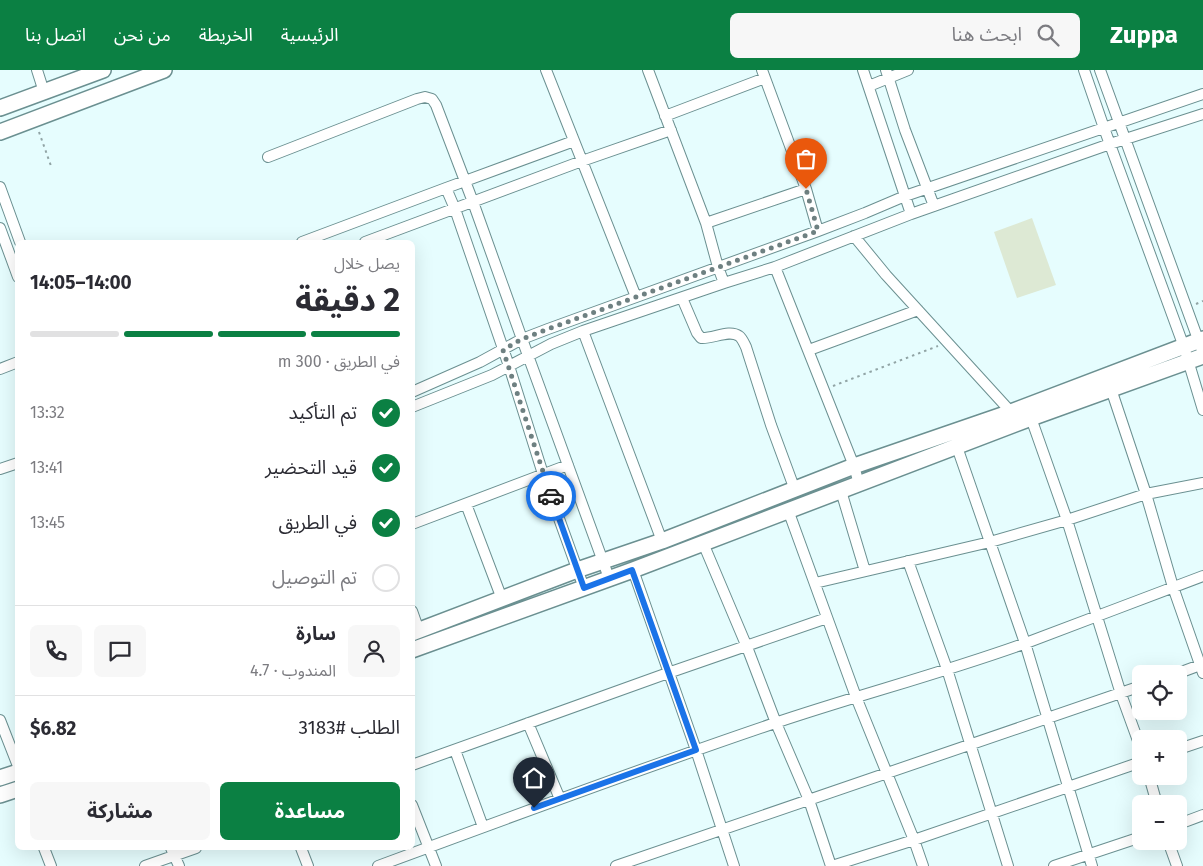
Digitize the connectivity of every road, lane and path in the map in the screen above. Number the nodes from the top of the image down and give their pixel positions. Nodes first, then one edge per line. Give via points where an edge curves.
1 (37, 70) edge
2 (104, 70) edge
3 (164, 70) edge
4 (546, 70) edge
5 (648, 70) edge
6 (863, 70) edge
7 (908, 70) edge
8 (1084, 70) edge
9 (1100, 70) edge
10 (764, 74) edge
11 (887, 74) edge
12 (868, 86) junction
13 (44, 92) junction
14 (1203, 94) edge
15 (0, 108) edge
16 (1203, 114) edge
17 (665, 116) junction
18 (35, 118) junction
19 (1119, 122) junction
20 (1104, 128) junction
21 (670, 130) junction
22 (0, 132) edge
23 (1126, 139) junction
24 (574, 141) junction
25 (1110, 144) junction
26 (268, 156) dead end
27 (582, 160) junction
28 (51, 166) dead end
29 (465, 180) junction
30 (0, 187) edge
31 (446, 188) junction
32 (928, 188) junction
33 (806, 189) junction
34 (905, 196) junction
35 (473, 202) junction
36 (934, 206) junction
37 (455, 209) junction
38 (912, 214) junction
39 (706, 223) junction
40 (0, 228) edge
41 (818, 231) junction
42 (854, 236) junction
43 (19, 240) edge
44 (307, 240) edge
45 (371, 240) edge
46 (775, 267) junction
47 (718, 268) junction
48 (15, 269) edge
49 (724, 283) junction
50 (636, 296) junction
51 (682, 298) junction
52 (918, 310) junction
53 (583, 332) junction
54 (522, 339) junction
55 (947, 343) junction
56 (1202, 347) edge
57 (503, 350) junction
58 (808, 350) junction
59 (1186, 354) junction
60 (529, 356) junction
61 (15, 363) edge
62 (509, 366) junction
63 (0, 368) edge
64 (824, 389) junction
65 (1111, 389) junction
66 (415, 391) edge
67 (415, 406) edge
68 (1203, 410) edge
69 (1011, 412) junction
70 (1031, 418) junction
71 (957, 447) junction
72 (15, 464) edge
73 (568, 465) junction
74 (854, 466) junction
75 (0, 469) edge
76 (543, 474) junction
77 (1203, 483) edge
78 (859, 484) junction
79 (795, 490) junction
80 (842, 491) junction
81 (1146, 494) junction
82 (466, 504) junction
83 (788, 510) junction
84 (1067, 520) junction
85 (415, 523) edge
86 (662, 541) junction
87 (703, 542) junction
88 (990, 542) junction
89 (603, 561) junction
90 (908, 561) junction
91 (577, 570) junction
92 (632, 570) junction
93 (865, 571) junction
94 (1203, 576) edge
95 (609, 578) junction
96 (815, 583) junction
97 (1173, 587) junction
98 (584, 588) junction
99 (502, 599) junction
100 (1097, 615) junction
101 (826, 618) junction
102 (416, 632) edge
103 (1025, 643) junction
104 (747, 646) junction
105 (415, 649) edge
106 (1202, 667) edge
107 (947, 669) junction
108 (1187, 671) edge
109 (668, 673) junction
110 (1132, 690) edge
111 (1121, 694) junction
112 (856, 697) junction
113 (1048, 719) junction
114 (0, 720) edge
115 (528, 723) junction
116 (776, 723) junction
117 (1134, 730) edge
118 (1203, 741) edge
119 (970, 745) junction
120 (1187, 746) edge
121 (455, 750) junction
122 (696, 750) junction
123 (15, 758) edge
124 (415, 764) edge
125 (1132, 765) edge
126 (15, 773) edge
127 (887, 773) junction
128 (0, 778) edge
129 (1068, 787) junction
130 (15, 790) edge
131 (0, 795) edge
132 (560, 798) junction
133 (809, 800) junction
134 (415, 813) edge
135 (992, 813) junction
136 (1203, 815) edge
137 (1187, 821) edge
138 (483, 827) junction
139 (722, 831) junction
140 (914, 840) junction
141 (1132, 840) edge
142 (428, 847) junction
143 (45, 850) edge
144 (302, 850) edge
145 (1171, 850) edge
146 (173, 852) edge
147 (1089, 854) junction
148 (641, 862) edge
149 (50, 866) edge
150 (145, 866) edge
151 (179, 866) edge
152 (308, 866) edge
153 (378, 866) edge
154 (436, 866) edge
155 (616, 866) edge
156 (734, 866) edge
157 (832, 866) edge
158 (923, 866) edge
159 (1008, 866) edge
160 (1054, 866) edge
161 (1092, 866) edge
162 (1177, 866) edge

1 - 13 street
2 - 13 main road
3 - 18 main road
4 - 24 street
5 - 17 street
6 - 12 street
7 - 11 street
8 - 20 street
9 - 19 street
10 - 17 street
10 - 33 street
11 - 12 street
11 - 32 street
12 - 34 street
13 - 15 main road
14 - 19 street
16 - 23 street
17 - 21 street
18 - 22 main road
18 - 28 path
19 - 20 street
19 - 23 street
20 - 25 street
20 - 32 street
21 - 27 street
21 - 39 street
23 - 25 street
23 - 56 street
24 - 27 street
24 - 29 street
25 - 36 street
25 - 59 street
26 - 29 street via 425,97 432,99 436,106
27 - 35 street
27 - 50 street
29 - 31 street
29 - 35 street
30 - 43 street
31 - 37 street
31 - 44 street
32 - 34 street
32 - 36 street
33 - 39 street
33 - 41 street
34 - 38 street
34 - 41 street
35 - 37 street
35 - 54 street
36 - 38 street
37 - 45 street
37 - 57 street
38 - 42 street
39 - 47 street
40 - 48 street
41 - 47 street
42 - 46 street
42 - 52 street
46 - 49 street
46 - 58 street
47 - 49 street
47 - 50 street
49 - 51 street
50 - 54 street
51 - 53 street
51 - 79 street via 701,338 730,334 742,340
52 - 55 street
52 - 58 street
53 - 60 street
53 - 86 street
54 - 57 street
54 - 60 street
55 - 64 path
55 - 69 street
56 - 59 main road
57 - 62 street
57 - 66 street
58 - 64 street
59 - 65 main road
59 - 68 street
59 - 69 main road
60 - 62 street
60 - 73 street
61 - 63 street
62 - 67 street
62 - 76 street
64 - 74 street
65 - 70 main road
65 - 81 street
69 - 74 main road
70 - 71 main road
70 - 84 street
71 - 78 main road
71 - 88 street
72 - 75 street
73 - 76 street
73 - 89 street
74 - 78 street
74 - 79 main road
76 - 82 street
76 - 91 street
77 - 81 street
78 - 80 main road
79 - 86 main road
80 - 83 main road
80 - 93 street
81 - 84 street
81 - 97 street
82 - 85 street
82 - 99 street
83 - 87 main road
83 - 96 street
84 - 88 street
84 - 100 street
86 - 89 main road
87 - 92 main road
87 - 104 street
88 - 90 street
88 - 103 street
89 - 91 main road
89 - 95 street
90 - 93 street
90 - 107 street
91 - 98 street
91 - 99 main road
92 - 95 main road
92 - 109 street
93 - 96 street
94 - 97 street
95 - 98 main road
96 - 101 street
97 - 100 street
97 - 106 street
98 - 105 main road
99 - 102 main road
100 - 103 street
100 - 111 street
101 - 104 street
101 - 112 street
103 - 107 street
103 - 113 street
104 - 109 street
104 - 116 street
106 - 108 street
107 - 112 street
107 - 119 street
109 - 115 street
109 - 122 street
110 - 111 street
111 - 113 street
111 - 117 street
112 - 116 street
112 - 127 street
113 - 119 street
113 - 129 street
114 - 123 street
115 - 121 street
115 - 132 street
116 - 122 street
116 - 133 street
118 - 120 street
119 - 127 street
119 - 135 street
121 - 124 street
121 - 138 street
122 - 132 street
122 - 139 street
125 - 129 street
126 - 128 main road
127 - 133 street
127 - 140 street
129 - 135 street
129 - 147 street
130 - 131 main road
132 - 138 street
133 - 139 street
133 - 157 street
134 - 142 street
135 - 140 street
135 - 159 street
136 - 137 street
138 - 142 street
139 - 148 street
139 - 156 street
140 - 157 street
140 - 158 street
141 - 147 street
142 - 153 street
142 - 154 street
143 - 149 street
144 - 152 street
145 - 162 street
146 - 150 street
146 - 151 street
147 - 160 street
147 - 161 street
148 - 155 street

